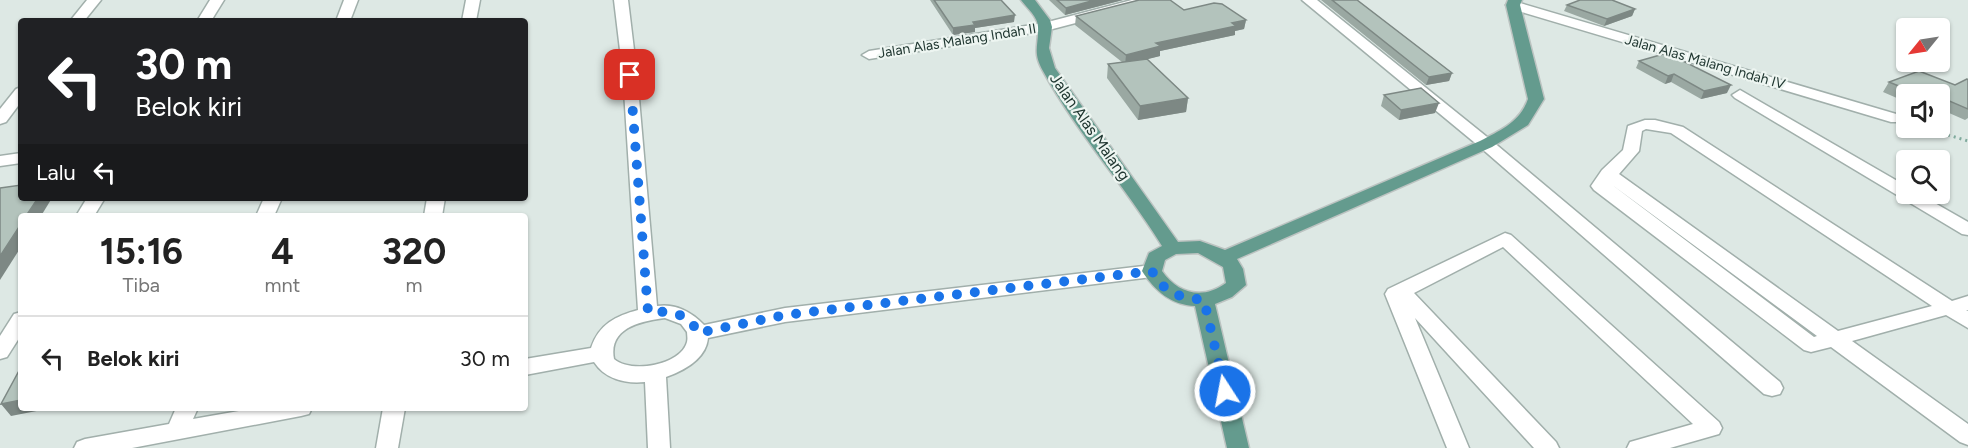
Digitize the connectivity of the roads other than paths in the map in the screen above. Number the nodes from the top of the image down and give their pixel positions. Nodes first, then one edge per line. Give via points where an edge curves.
1 (94, 0) edge
2 (217, 0) edge
3 (351, 0) edge
4 (473, 0) edge
5 (621, 0) edge
6 (1028, 0) edge
7 (1147, 0) edge
8 (1310, 0) edge
9 (1514, 3) edge
10 (79, 18) edge
11 (206, 18) edge
12 (344, 18) edge
13 (470, 18) edge
14 (1045, 27) junction
15 (869, 55) dead end
16 (1740, 95) dead end
17 (18, 96) edge
18 (0, 119) edge
19 (1896, 119) edge
20 (1486, 144) junction
21 (18, 158) edge
22 (0, 161) edge
23 (1896, 187) edge
24 (1925, 204) edge
25 (1968, 230) edge
26 (1172, 248) junction
27 (1226, 257) junction
28 (1152, 271) junction
29 (1401, 291) junction
30 (1204, 300) junction
31 (1958, 306) edge
32 (648, 312) junction
33 (1968, 321) edge
34 (18, 324) edge
35 (698, 333) junction
36 (1833, 338) junction
37 (0, 352) edge
38 (602, 353) junction
39 (528, 366) edge
40 (655, 374) junction
41 (1772, 388) dead end
42 (186, 411) edge
43 (285, 411) edge
44 (393, 411) edge
45 (177, 431) junction
46 (1968, 436) edge
47 (85, 448) edge
48 (387, 448) edge
49 (659, 448) edge
50 (1238, 448) edge
51 (1458, 448) edge
52 (1548, 448) edge
53 (1638, 448) edge

1 - 10 street
2 - 11 street
3 - 12 street
4 - 13 street
5 - 32 street
6 - 14 main road
7 - 14 street, Jalan Alas Malang Indah II
8 - 20 street
9 - 19 street, Jalan Alas Malang Indah IV
9 - 20 main road via 1536,99 1532,112 1522,123
14 - 15 street, Jalan Alas Malang Indah II
14 - 26 main road, Jalan Alas Malang via 1042,48 1048,68
16 - 23 street
17 - 18 street
20 - 27 main road
20 - 41 street
21 - 22 street
24 - 25 street
26 - 27 main road via 1200,247
26 - 28 main road via 1156,257
27 - 30 main road via 1236,271 1236,285 1224,296
28 - 30 main road via 1160,285 1179,297
28 - 35 street via 785,315
29 - 51 street via 1395,294
29 - 52 street
29 - 53 street via 1505,239 1711,428
30 - 50 main road
31 - 33 street
31 - 36 street
31 - 36 street via 1677,130 1643,123 1634,129 1631,151 1608,174
32 - 35 street via 682,315
32 - 38 street via 610,332
34 - 37 street
35 - 40 street via 697,345 688,357 674,368
36 - 46 street
38 - 39 street
38 - 40 street via 606,364 618,373
40 - 49 street
42 - 45 street
43 - 45 street
44 - 48 street
45 - 47 street

